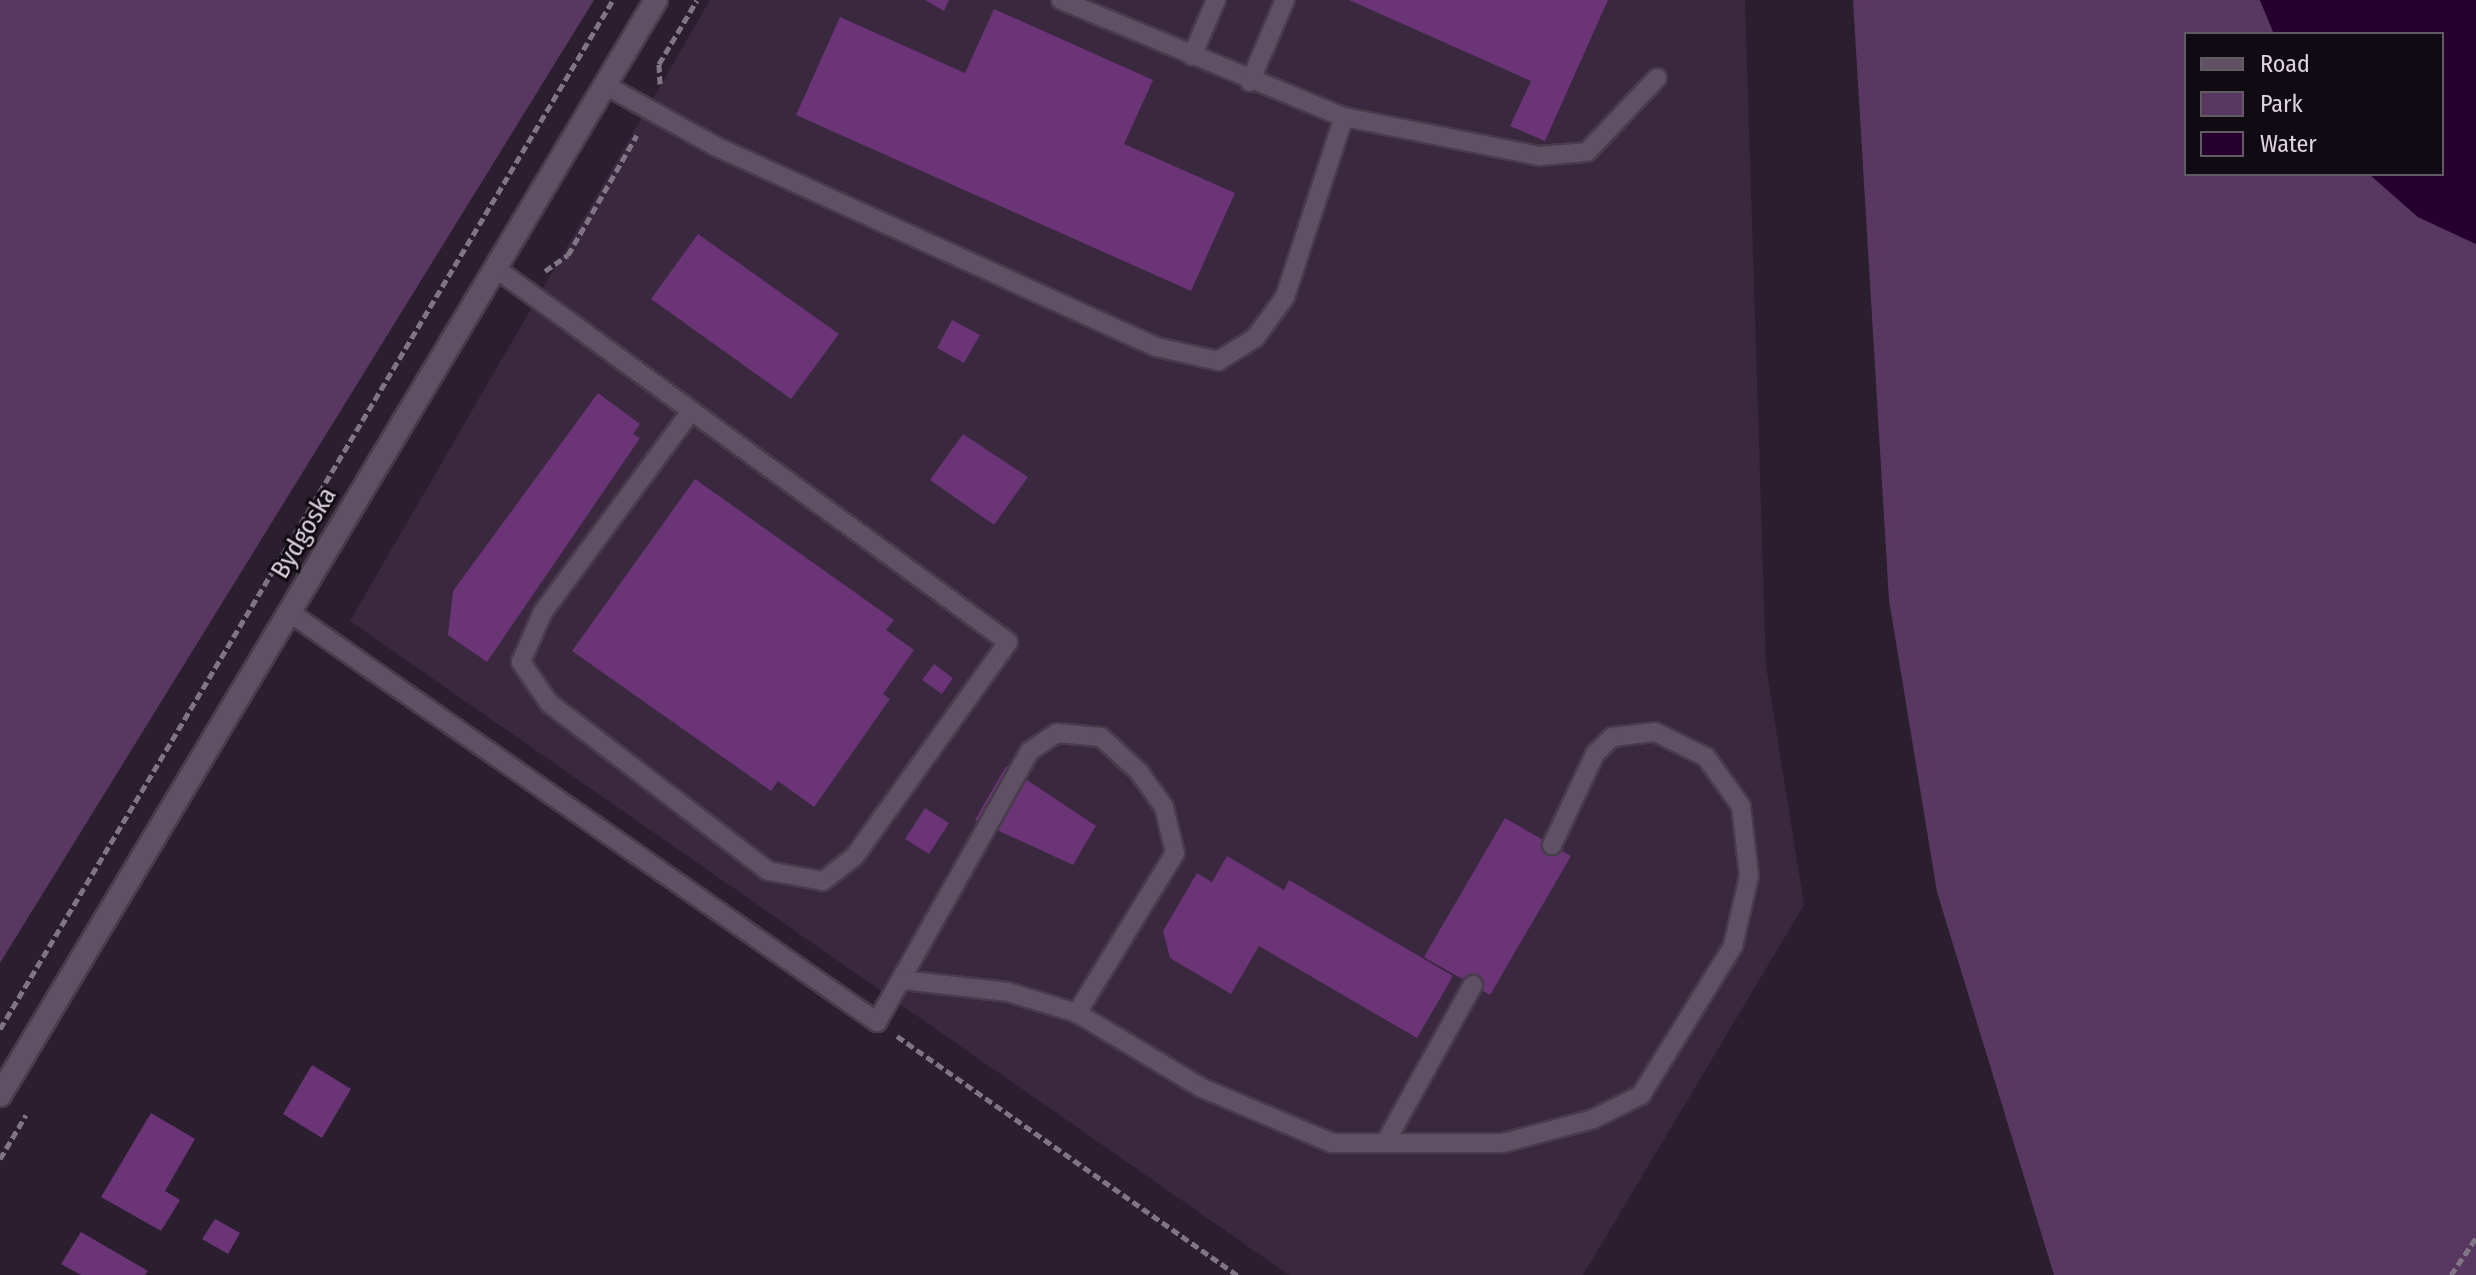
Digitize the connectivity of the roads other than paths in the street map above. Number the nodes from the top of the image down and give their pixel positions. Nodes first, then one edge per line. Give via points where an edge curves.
1 (656, 0) edge
2 (1061, 0) edge
3 (1216, 0) edge
4 (1285, 0) edge
5 (1192, 56) junction
6 (1657, 78) dead end
7 (1250, 82) junction
8 (605, 85) junction
9 (1344, 117) junction
10 (495, 268) junction
11 (691, 411) junction
12 (289, 612) junction
13 (1552, 845) dead end
14 (902, 980) junction
15 (1473, 985) dead end
16 (1077, 1013) junction
17 (0, 1095) edge
18 (1385, 1143) junction

1 - 8 street, Bydgoska
2 - 5 lane
3 - 5 lane
4 - 7 lane
5 - 7 lane
6 - 9 lane via 1587,152 1540,156
7 - 9 lane
8 - 9 lane via 651,112 1157,347 1218,361 1255,338 1285,297
8 - 10 street, Bydgoska
10 - 11 lane
10 - 12 street, Bydgoska
11 - 11 lane via 1008,642 855,856 823,881 768,871 549,703 521,662 543,612
12 - 14 lane via 877,1022
12 - 17 street, Bydgoska
13 - 18 lane via 1595,754 1612,737 1655,732 1706,757 1741,806 1749,876 1733,946 1641,1095 1593,1119 1503,1143
14 - 16 lane via 1008,992
14 - 16 lane via 1030,751 1057,733 1101,737 1164,807 1175,853
15 - 18 lane
16 - 18 lane via 1202,1088 1332,1143

